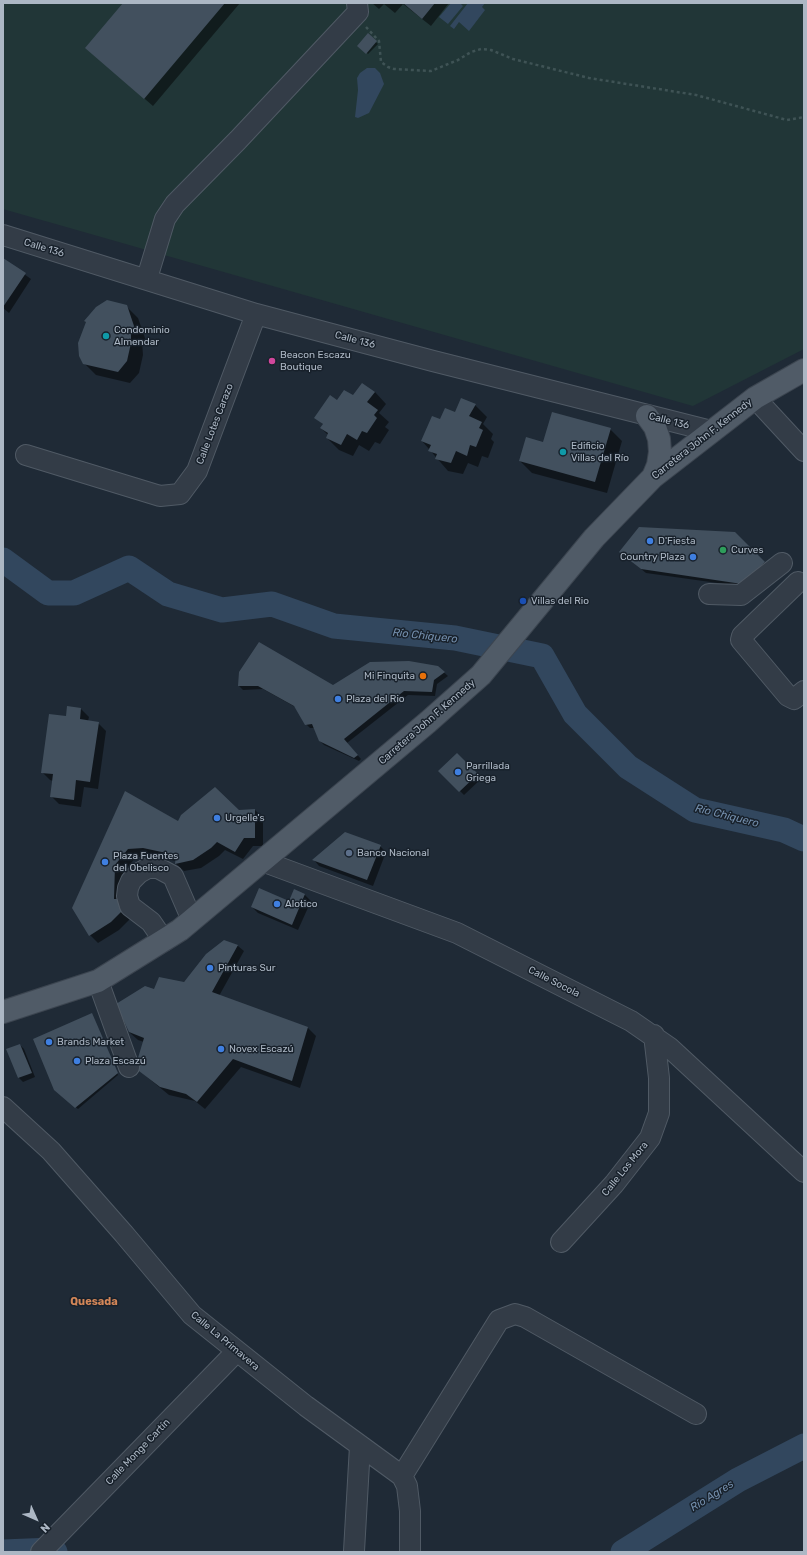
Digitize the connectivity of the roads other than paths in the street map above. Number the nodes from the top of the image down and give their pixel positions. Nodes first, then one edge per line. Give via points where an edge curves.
1 (355, 10) edge
2 (3, 235) edge
3 (147, 278) junction
4 (256, 314) junction
5 (804, 370) edge
6 (755, 398) junction
7 (648, 416) junction
8 (711, 431) junction
9 (804, 451) edge
10 (26, 455) dead end
11 (653, 477) junction
12 (782, 563) dead end
13 (798, 582) dead end
14 (709, 594) dead end
15 (804, 692) edge
16 (262, 861) junction
17 (192, 920) junction
18 (164, 941) junction
19 (98, 981) junction
20 (3, 1012) edge
21 (654, 1035) junction
22 (129, 1067) dead end
23 (3, 1107) edge
24 (801, 1165) edge
25 (561, 1242) dead end
26 (236, 1352) junction
27 (696, 1414) dead end
28 (360, 1446) junction
29 (402, 1476) junction
30 (45, 1548) edge
31 (354, 1551) edge
32 (410, 1552) edge

1 - 3 street via 238,140 175,204 165,219
2 - 3 street, Calle 136
3 - 4 street, Calle 136
4 - 7 street, Calle 136
4 - 10 street, Calle Lotes Carazo via 197,471 180,494 160,496
5 - 6 main road, Carretera John F. Kennedy
6 - 8 main road, Carretera John F. Kennedy
6 - 9 street
7 - 8 street, Calle 136
7 - 11 main road via 655,427 660,445 658,465
8 - 11 main road, Carretera John F. Kennedy
11 - 16 main road, Carretera John F. Kennedy via 594,538 481,675
12 - 14 street via 741,595
13 - 15 street via 742,636 741,640 788,696 794,699
16 - 17 main road, Carretera John F. Kennedy
16 - 21 street, Calle Socola via 457,933
17 - 18 main road, Carretera John F. Kennedy
17 - 18 street via 173,876 158,868 148,868 139,873 130,881 128,888 130,906 151,922
18 - 19 main road, Carretera John F. Kennedy
19 - 20 main road, Carretera John F. Kennedy
19 - 22 street
21 - 24 street, Calle Socola
21 - 25 street, Calle Los Mora via 659,1078 659,1114 650,1138 614,1184
23 - 26 street, Calle La Primavera via 50,1151 192,1315
26 - 28 street, Calle La Primavera
26 - 30 street, Calle Monge Cartín
27 - 29 street via 525,1317 515,1314 499,1320
28 - 29 street, Calle La Primavera
28 - 31 street
29 - 32 street via 407,1486 410,1511

